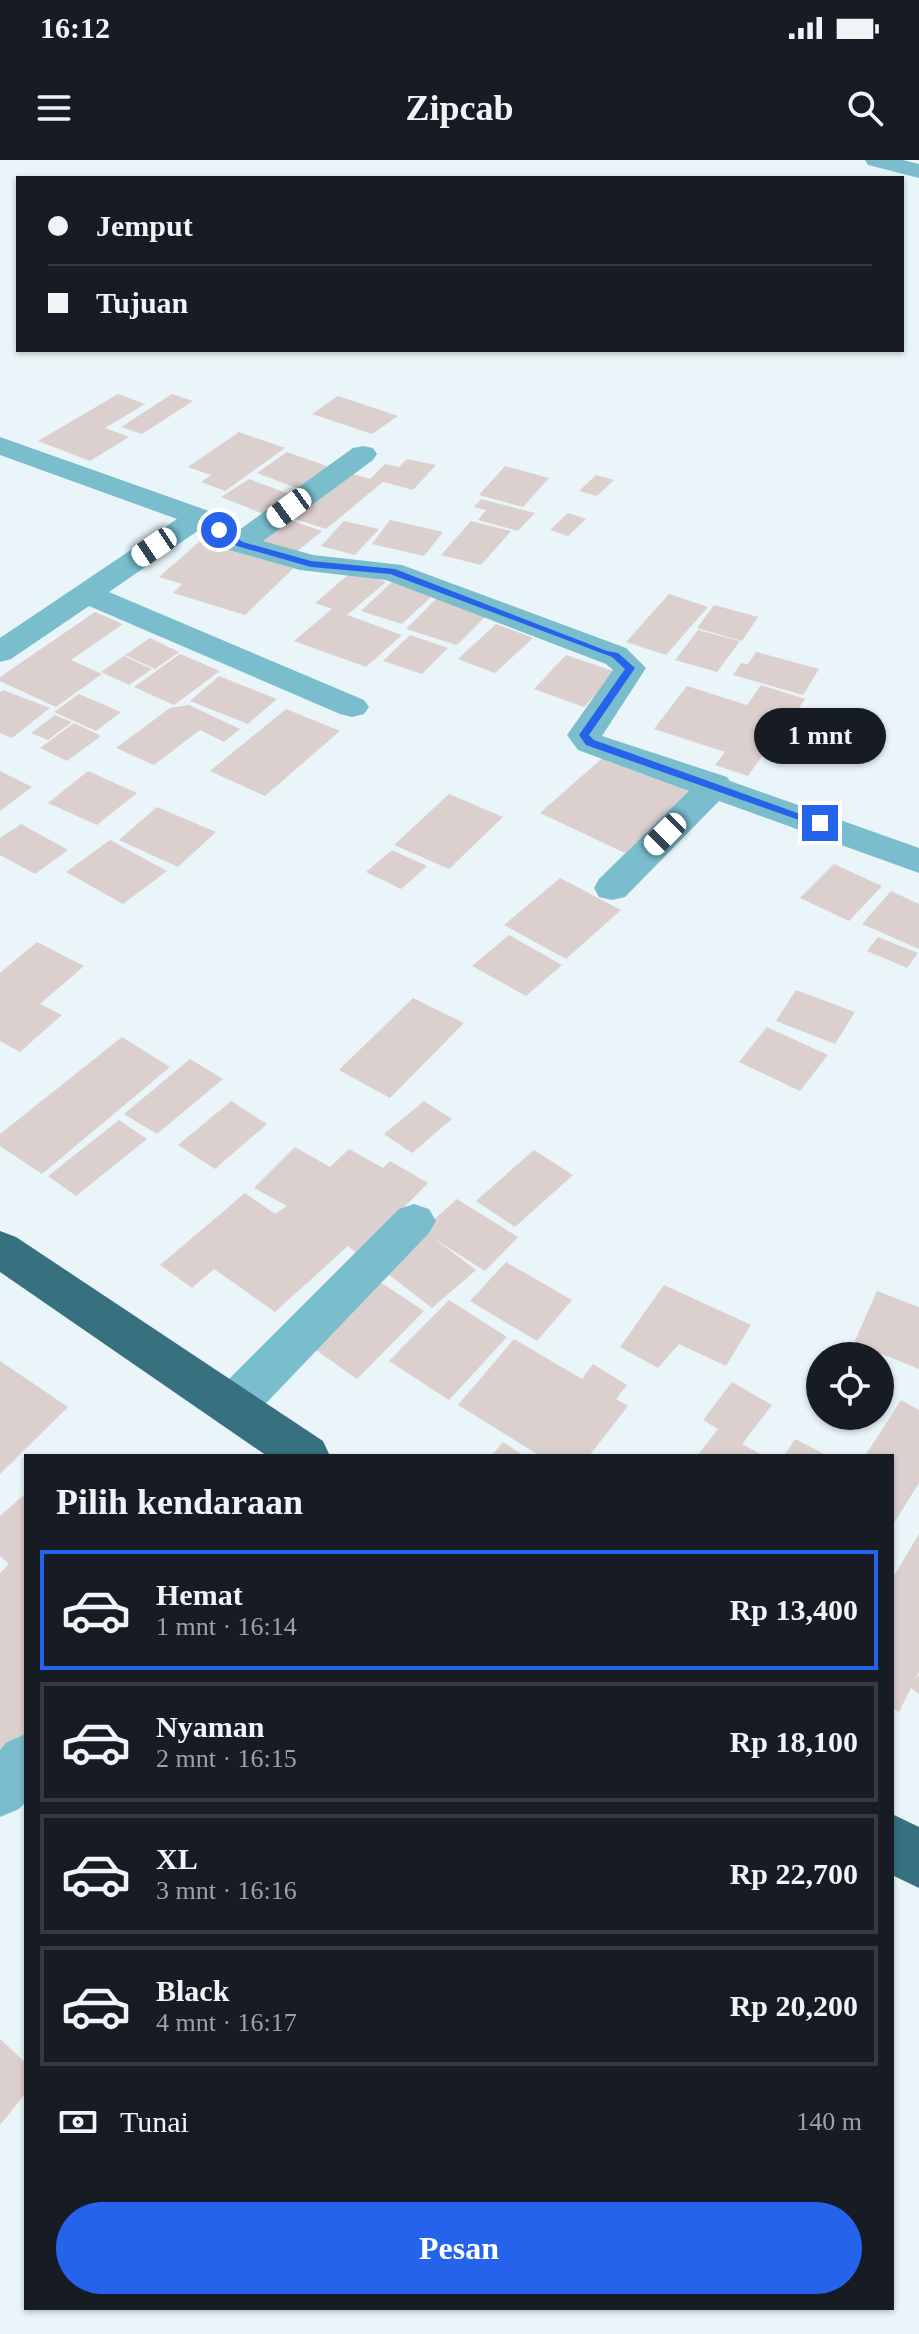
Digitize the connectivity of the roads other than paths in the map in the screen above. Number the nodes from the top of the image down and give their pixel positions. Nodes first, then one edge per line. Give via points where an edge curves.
1 (876, 160) edge
2 (919, 171) edge
3 (0, 445) edge
4 (363, 454) dead end
5 (199, 517) junction
6 (240, 544) junction
7 (86, 593) junction
8 (0, 652) edge
9 (352, 707) dead end
10 (715, 785) junction
11 (919, 861) edge
12 (612, 888) dead end
13 (414, 1221) dead end
14 (0, 1249) edge
15 (233, 1406) junction
16 (303, 1454) edge
17 (24, 1763) edge
18 (0, 1790) edge
19 (894, 1843) edge
20 (919, 1860) edge

1 - 2 street
3 - 5 street
4 - 6 street
5 - 6 street
5 - 7 street
6 - 10 street via 311,564 391,571 615,655 630,668 584,735 600,748
7 - 8 street
7 - 9 street
10 - 11 street
10 - 12 street
13 - 15 street
14 - 15 highway
15 - 16 highway
17 - 18 street
19 - 20 highway

